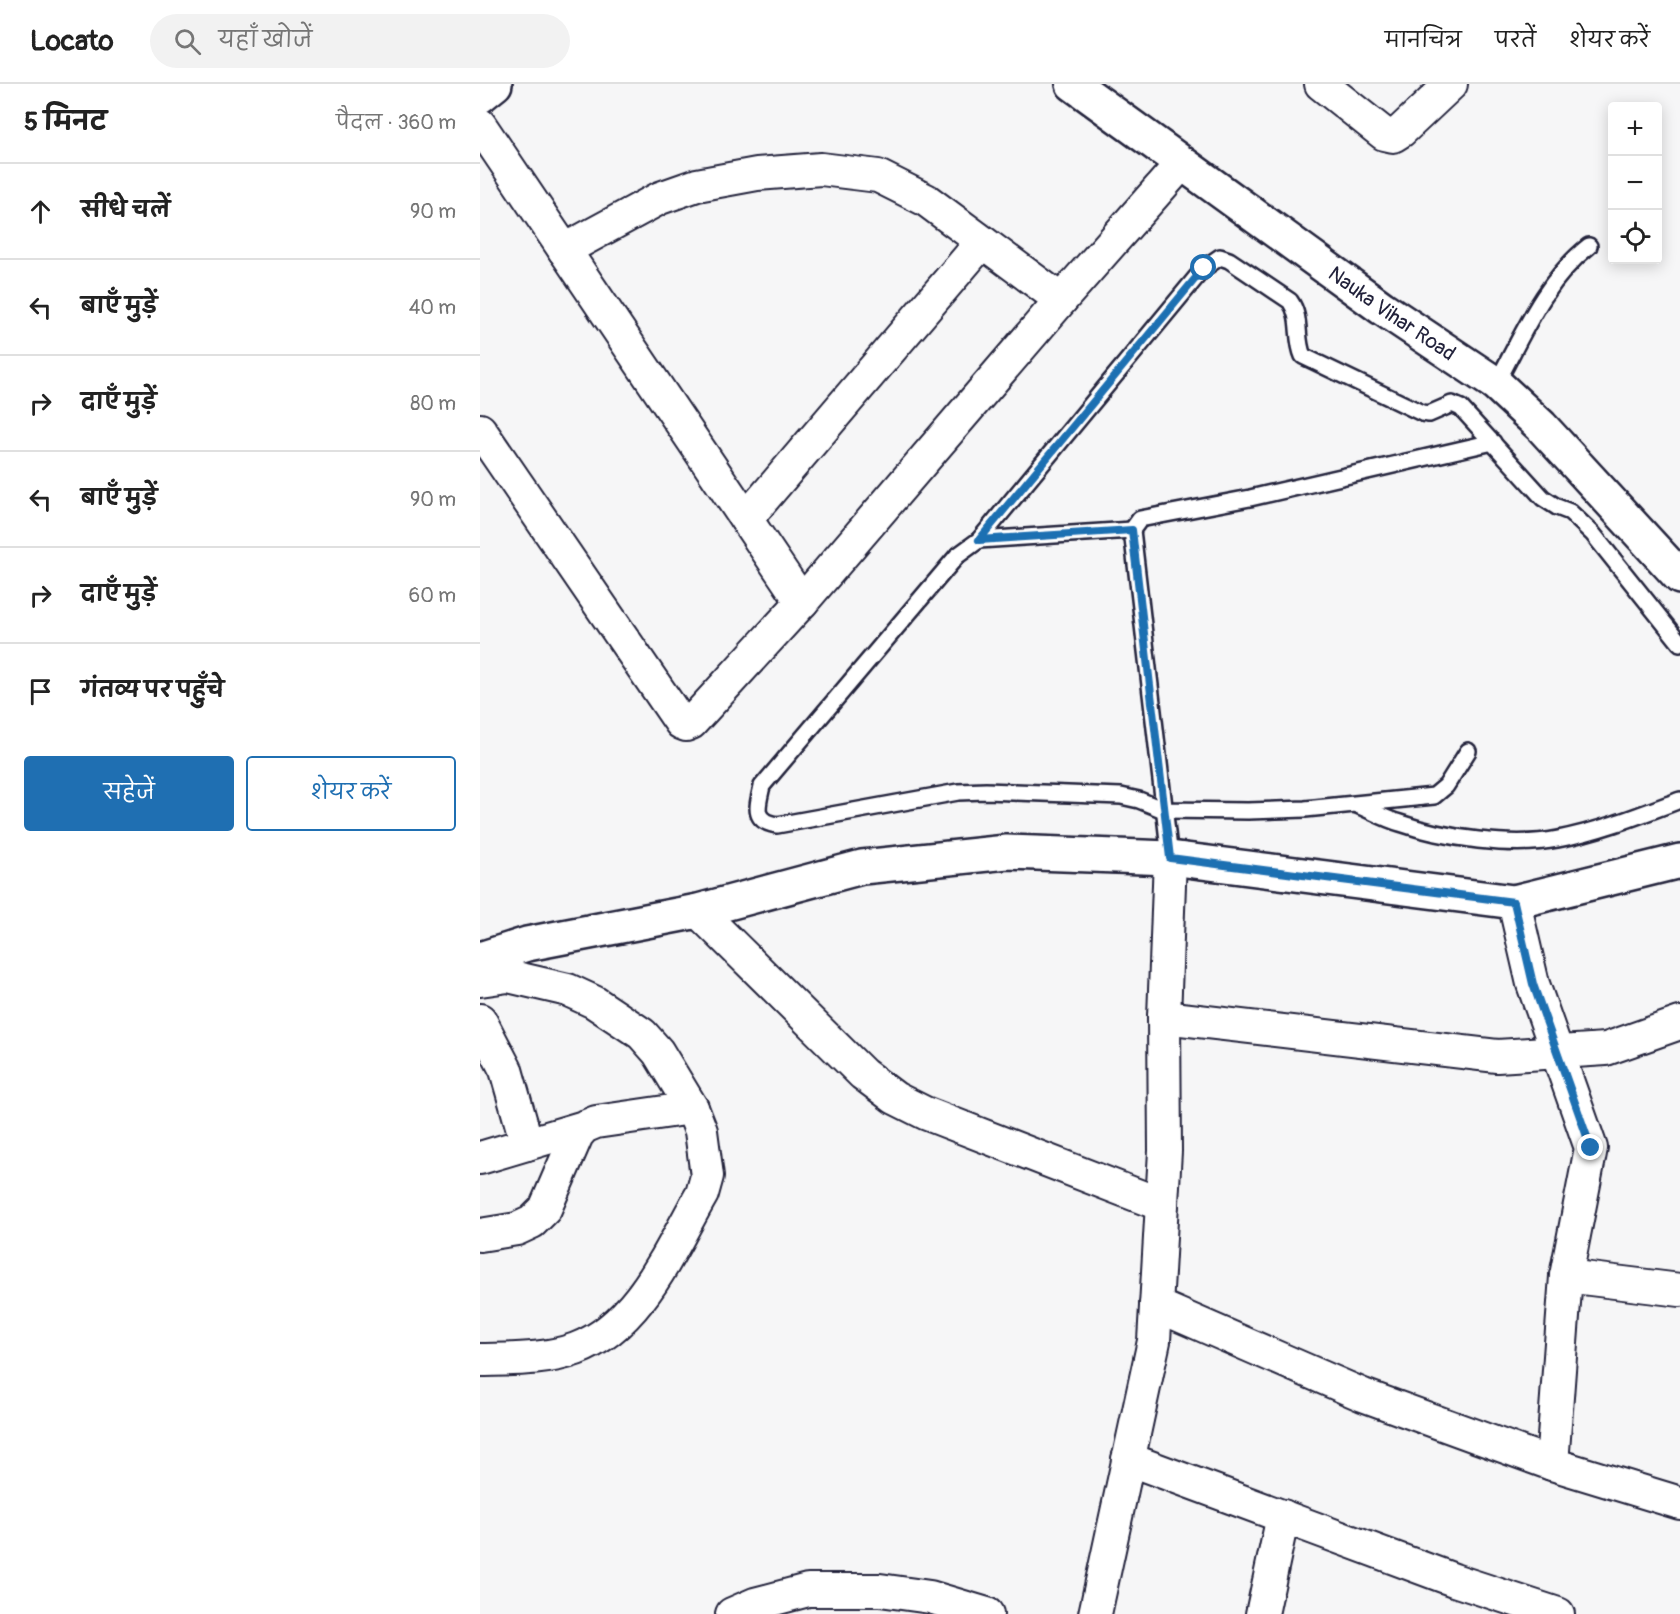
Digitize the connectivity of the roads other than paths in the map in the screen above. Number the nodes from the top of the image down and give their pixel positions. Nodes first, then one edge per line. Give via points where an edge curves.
1 (495, 84) edge
2 (1073, 84) edge
3 (1322, 84) edge
4 (1451, 84) edge
5 (480, 96) edge
6 (480, 125) edge
7 (1182, 163) junction
8 (982, 242) junction
9 (1589, 246) dead end
10 (564, 250) junction
11 (1061, 300) junction
12 (1496, 384) junction
13 (480, 430) edge
14 (1493, 442) junction
15 (746, 519) junction
16 (1132, 530) junction
17 (979, 540) junction
18 (1680, 577) edge
19 (802, 602) junction
20 (1680, 643) edge
21 (1468, 751) dead end
22 (1680, 800) edge
23 (1355, 804) junction
24 (1164, 810) junction
25 (1170, 858) junction
26 (1680, 861) edge
27 (1514, 902) junction
28 (698, 911) junction
29 (480, 959) edge
30 (480, 980) edge
31 (1164, 1017) junction
32 (480, 1020) edge
33 (1680, 1023) edge
34 (1556, 1052) junction
35 (692, 1108) junction
36 (584, 1127) junction
37 (527, 1144) junction
38 (480, 1158) edge
39 (1162, 1205) junction
40 (480, 1235) edge
41 (1566, 1276) junction
42 (1680, 1290) edge
43 (1156, 1305) junction
44 (480, 1360) edge
45 (1128, 1459) junction
46 (1551, 1464) junction
47 (1680, 1503) edge
48 (1283, 1516) junction
49 (732, 1614) edge
50 (987, 1614) edge
51 (1095, 1614) edge
52 (1262, 1614) edge
53 (1558, 1614) edge

1 - 5 street
2 - 7 street, Nauka Vihar Road
3 - 4 street via 1384,134 1393,136
6 - 10 street
7 - 11 street
7 - 12 street, Nauka Vihar Road via 1382,308
8 - 10 street via 926,200 878,176 821,169 757,174 697,185 660,198
8 - 11 street
8 - 15 street
9 - 12 lane via 1559,275
10 - 15 street
11 - 19 street
12 - 18 street, Nauka Vihar Road via 1541,426
13 - 19 street via 681,723 691,723
14 - 16 lane via 1140,519
14 - 17 lane via 1461,408 1452,404 1422,413 1303,356 1299,319 1290,301 1220,257 1204,268
14 - 20 lane via 1543,498 1570,512 1593,534
15 - 19 street
16 - 17 lane
16 - 24 lane
17 - 24 lane via 957,556 762,786 759,816 766,823 777,825 958,792 986,791 1121,796
21 - 23 lane via 1446,786 1434,796
22 - 23 lane via 1604,828 1557,840 1520,843 1408,826
23 - 24 lane via 1305,809
24 - 25 lane
25 - 27 street
25 - 28 street via 1007,852 862,867
25 - 31 street
26 - 27 street
27 - 34 street via 1533,984
28 - 29 street via 526,944
28 - 39 street via 862,1074 895,1098
30 - 35 street via 508,976 568,990 594,1002 642,1034 658,1052
31 - 34 street via 1497,1056
31 - 39 street
32 - 37 street via 506,1070
33 - 34 street via 1606,1049
34 - 41 street via 1591,1148
35 - 36 street
35 - 44 street via 701,1131 707,1176 702,1194 643,1296 627,1315 576,1349 548,1356
36 - 37 street
36 - 40 street via 545,1209 518,1229
37 - 38 street
39 - 43 street
41 - 42 street
41 - 46 street
43 - 45 street via 1154,1341
43 - 46 street via 1363,1395
45 - 48 street
45 - 51 street
46 - 47 street
48 - 52 street
48 - 53 street
49 - 50 street via 808,1590 880,1590 930,1597

